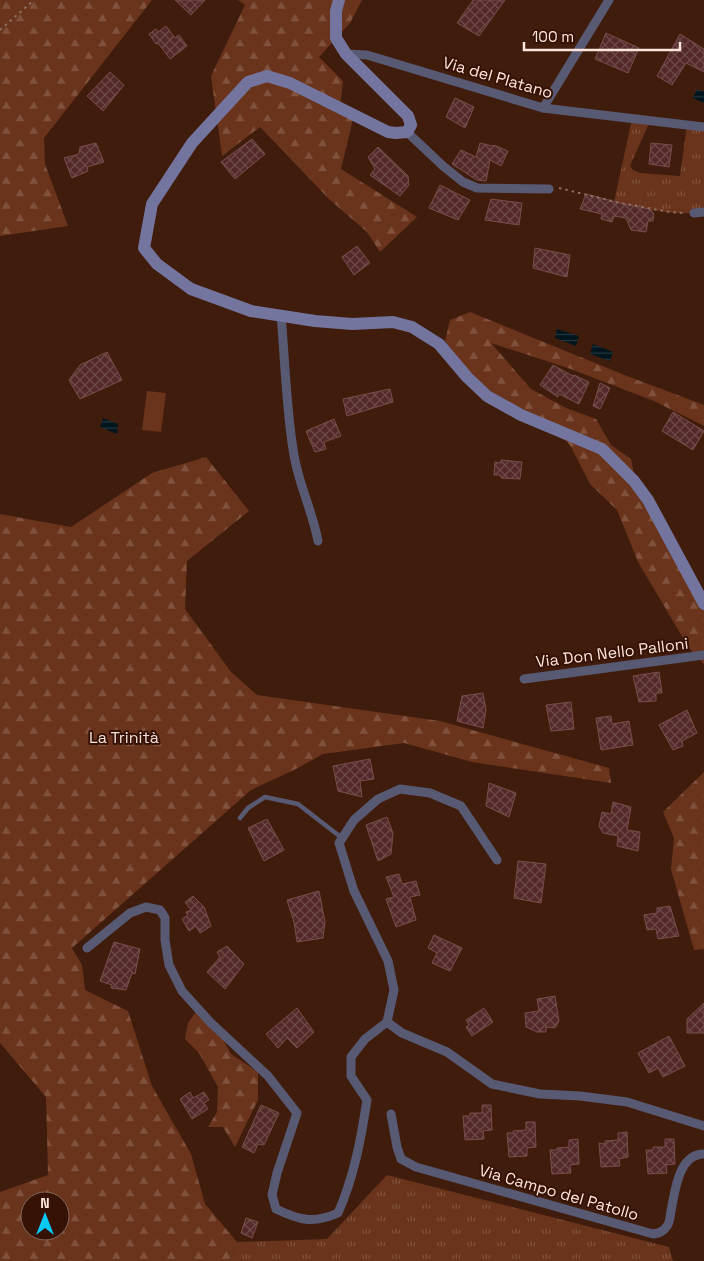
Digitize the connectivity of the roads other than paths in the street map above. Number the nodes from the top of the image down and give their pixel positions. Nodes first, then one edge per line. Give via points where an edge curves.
1 (340, 0) edge
2 (609, 0) edge
3 (346, 54) junction
4 (543, 108) junction
5 (704, 127) edge
6 (407, 132) junction
7 (549, 189) road end
8 (704, 212) edge
9 (694, 213) road end
10 (281, 315) junction
11 (318, 541) dead end
12 (704, 604) edge
13 (704, 655) edge
14 (524, 679) dead end
15 (240, 818) dead end
16 (342, 838) junction
17 (497, 860) dead end
18 (86, 948) dead end
19 (387, 1022) junction
20 (391, 1114) dead end
21 (704, 1126) edge
22 (704, 1154) edge

1 - 3 street via 336,11 336,38
2 - 4 street
3 - 4 street, Via del Platano via 367,55
3 - 6 street via 408,116 411,125
4 - 5 street, Via del Platano
6 - 7 street via 443,166 463,182 477,188
6 - 10 street via 388,132 290,83 267,76 248,82 192,143 152,204 144,248 157,264 191,289 251,311
8 - 9 street
10 - 11 street via 293,449
10 - 12 street via 352,324 393,322 412,327 439,344 487,396 522,415 602,449 648,500
13 - 14 street, Via Don Nello Palloni
15 - 16 lane via 248,808 265,797 298,804
16 - 17 street via 354,820 378,799 400,788 430,792 461,806
16 - 19 street via 339,843 354,891 388,961 394,990
18 - 19 street via 130,913 146,907 160,910 164,918 169,964 182,991 268,1076 297,1113 272,1195 276,1208 295,1218 323,1220 338,1213 348,1189 367,1100 351,1076 350,1057
19 - 21 street via 402,1033 446,1052 492,1084 540,1094 627,1102
20 - 22 street, Via Campo del Patollo via 402,1159 416,1167 653,1234 668,1225 682,1168 690,1158

